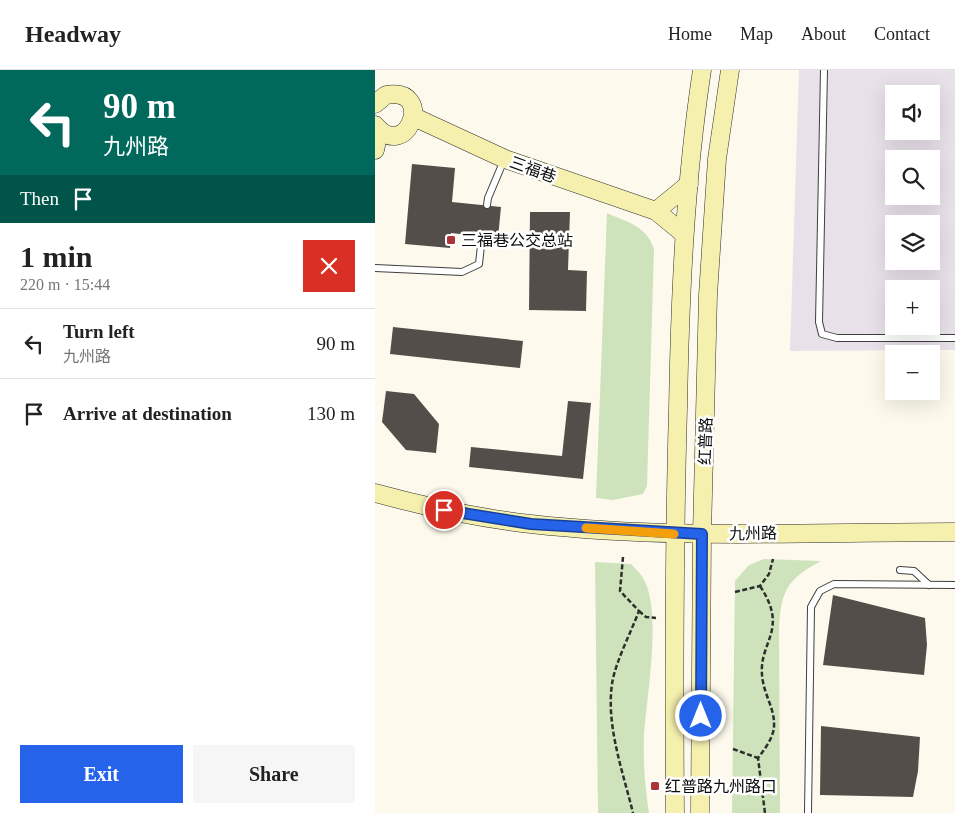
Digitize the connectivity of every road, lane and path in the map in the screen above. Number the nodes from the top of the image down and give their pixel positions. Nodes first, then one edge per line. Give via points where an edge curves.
1 (701, 70) edge
2 (730, 70) edge
3 (823, 70) edge
4 (379, 96) edge
5 (414, 117) junction
6 (377, 128) edge
7 (375, 150) edge
8 (505, 159) junction
9 (689, 184) junction
10 (487, 205) dead end
11 (656, 211) junction
12 (684, 234) junction
13 (483, 236) dead end
14 (375, 268) edge
15 (955, 338) edge
16 (375, 494) edge
17 (955, 532) edge
18 (674, 534) junction
19 (702, 534) junction
20 (623, 557) dead end
21 (773, 559) dead end
22 (900, 570) dead end
23 (929, 585) junction
24 (955, 585) edge
25 (760, 586) junction
26 (735, 592) dead end
27 (639, 611) junction
28 (656, 618) dead end
29 (733, 749) dead end
30 (759, 758) junction
31 (633, 813) edge
32 (675, 813) edge
33 (700, 813) edge
34 (765, 813) edge
35 (808, 813) edge

1 - 9 main road, 红普路
2 - 19 main road, 红普路 via 717,159 708,295
3 - 15 lane via 819,322 822,334 837,338
4 - 5 main road via 393,94 406,99 411,104
5 - 6 main road via 403,133 391,136
5 - 8 main road, 三福巷
6 - 7 main road
8 - 10 lane
8 - 11 main road, 三福巷
9 - 11 main road
9 - 12 main road, 红普路
11 - 12 main road, 三福巷
12 - 18 main road, 红普路
13 - 14 lane via 479,264 462,272
16 - 18 main road, 九州路 via 428,507 531,524
17 - 19 main road, 九州路
18 - 19 main road, 九州路
18 - 32 main road, 红普路
19 - 33 main road, 红普路
20 - 27 path via 619,591
21 - 25 path via 769,574
22 - 23 lane via 914,571
23 - 24 lane
23 - 35 lane via 834,584 820,591 811,607
25 - 26 path
25 - 30 path via 768,598 774,624 763,663 763,682 773,705 774,728
27 - 28 path via 647,617
27 - 31 path via 613,682 611,700 613,727
29 - 30 path
30 - 34 path

